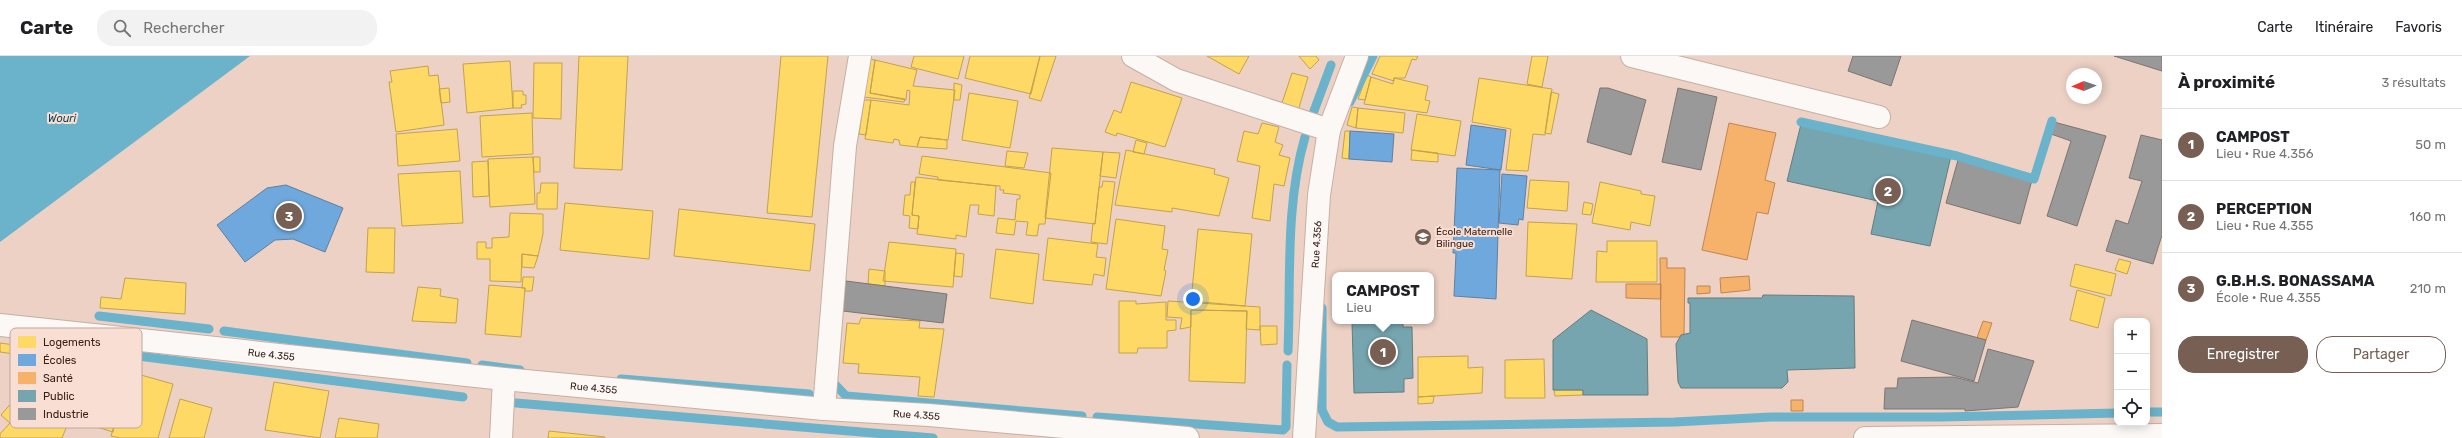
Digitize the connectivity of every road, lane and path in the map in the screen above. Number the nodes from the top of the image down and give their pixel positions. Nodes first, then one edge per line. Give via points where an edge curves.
1 (860, 56) edge
2 (1133, 56) edge
3 (1357, 56) edge
4 (1632, 56) edge
5 (1879, 117) dead end
6 (1329, 130) junction
7 (0, 325) edge
8 (28, 328) edge
9 (142, 340) edge
10 (504, 379) junction
11 (824, 409) junction
12 (2162, 435) edge
13 (501, 438) edge
14 (1188, 438) edge
15 (1304, 438) edge
16 (1865, 438) edge

1 - 11 street via 845,146
2 - 6 street via 1176,80
3 - 6 street, Rue 4.356
4 - 5 street
6 - 15 street, Rue 4.356 via 1319,195
7 - 8 street, Rue 4.355
9 - 10 street, Rue 4.355
10 - 11 street, Rue 4.355
10 - 13 street
11 - 14 street, Rue 4.355 via 929,415
12 - 16 street

